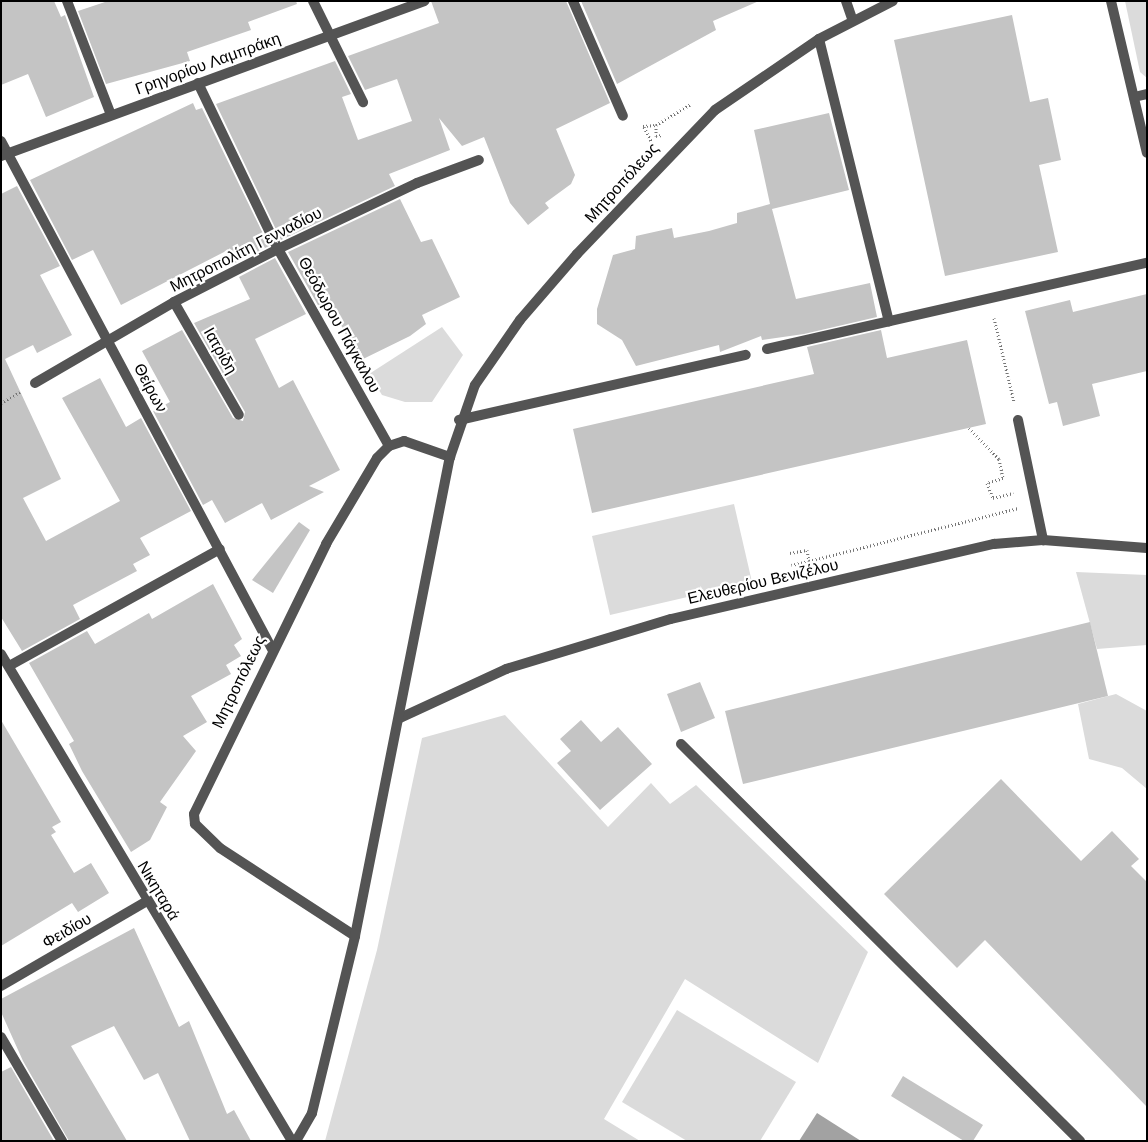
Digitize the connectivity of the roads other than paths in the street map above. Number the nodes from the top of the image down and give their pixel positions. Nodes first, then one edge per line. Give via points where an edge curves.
1 (67, 1) edge
2 (313, 1) edge
3 (424, 1) edge
4 (573, 1) edge
5 (846, 1) edge
6 (893, 1) edge
7 (1111, 1) edge
8 (853, 21) junction
9 (330, 36) junction
10 (819, 39) junction
11 (198, 83) junction
12 (1147, 94) edge
13 (1134, 97) junction
14 (364, 102) dead end
15 (111, 115) junction
16 (623, 116) road end
17 (1, 141) edge
18 (1147, 153) edge
19 (4, 154) edge
20 (479, 160) dead end
21 (278, 249) junction
22 (1147, 262) edge
23 (174, 302) junction
24 (889, 321) junction
25 (108, 342) junction
26 (767, 350) dead end
27 (746, 355) dead end
28 (35, 383) dead end
29 (239, 415) dead end
30 (459, 420) junction
31 (1018, 420) road end
32 (389, 446) junction
33 (450, 457) junction
34 (1043, 540) junction
35 (1147, 548) edge
36 (220, 549) junction
37 (272, 649) junction
38 (1, 654) edge
39 (9, 666) junction
40 (400, 718) junction
41 (681, 744) dead end
42 (147, 902) junction
43 (355, 936) junction
44 (1, 986) edge
45 (1, 1037) edge
46 (294, 1140) edge
47 (62, 1141) edge
48 (1080, 1141) edge

1 - 15 street
2 - 9 street
3 - 9 street, Γρηγορίου Λαμπράκη
4 - 16 street
5 - 8 street
6 - 8 street, Μητροπόλεως
7 - 13 street
8 - 10 street, Μητροπόλεως
9 - 11 street, Γρηγορίου Λαμπράκη
9 - 14 street
10 - 24 street
10 - 30 street, Μητροπόλεως via 715,110 674,148 520,320 488,363
11 - 15 street, Γρηγορίου Λαμπράκη
11 - 21 street, Θεόδωρου Πάγκαλου
12 - 13 street
13 - 18 street
15 - 19 street, Γρηγορίου Λαμπράκη
17 - 19 street, Θείρων
19 - 25 street, Θείρων
20 - 21 street, Μητροπολίτη Γενναδίου via 417,183
21 - 23 street, Μητροπολίτη Γενναδίου
21 - 32 street, Θεόδωρου Πάγκαλου
22 - 24 street
23 - 25 street, Μητροπολίτη Γενναδίου
23 - 29 street, Ιατρίδη
24 - 26 street
25 - 28 street, Μητροπολίτη Γενναδίου
25 - 36 street, Θείρων
27 - 30 street
30 - 33 street, Μητροπόλεως
31 - 34 street
32 - 33 street via 404,441
32 - 37 street, Μητροπόλεως via 326,544
33 - 40 street, Μητροπόλεως
34 - 35 street, Ελευθερίου Βενιζέλου
34 - 40 street, Ελευθερίου Βενιζέλου via 994,544 671,619 506,669
36 - 37 street, Θείρων
36 - 39 street
37 - 43 street, Μητροπόλεως via 201,793 195,824 220,848
38 - 39 street, Νικηταρά
39 - 42 street, Νικηταρά
40 - 43 street, Μητροπόλεως
41 - 48 street
42 - 44 street, Φειδίου
42 - 46 street, Νικηταρά via 244,1065
43 - 46 street, Μητροπόλεως via 312,1113
45 - 47 street

